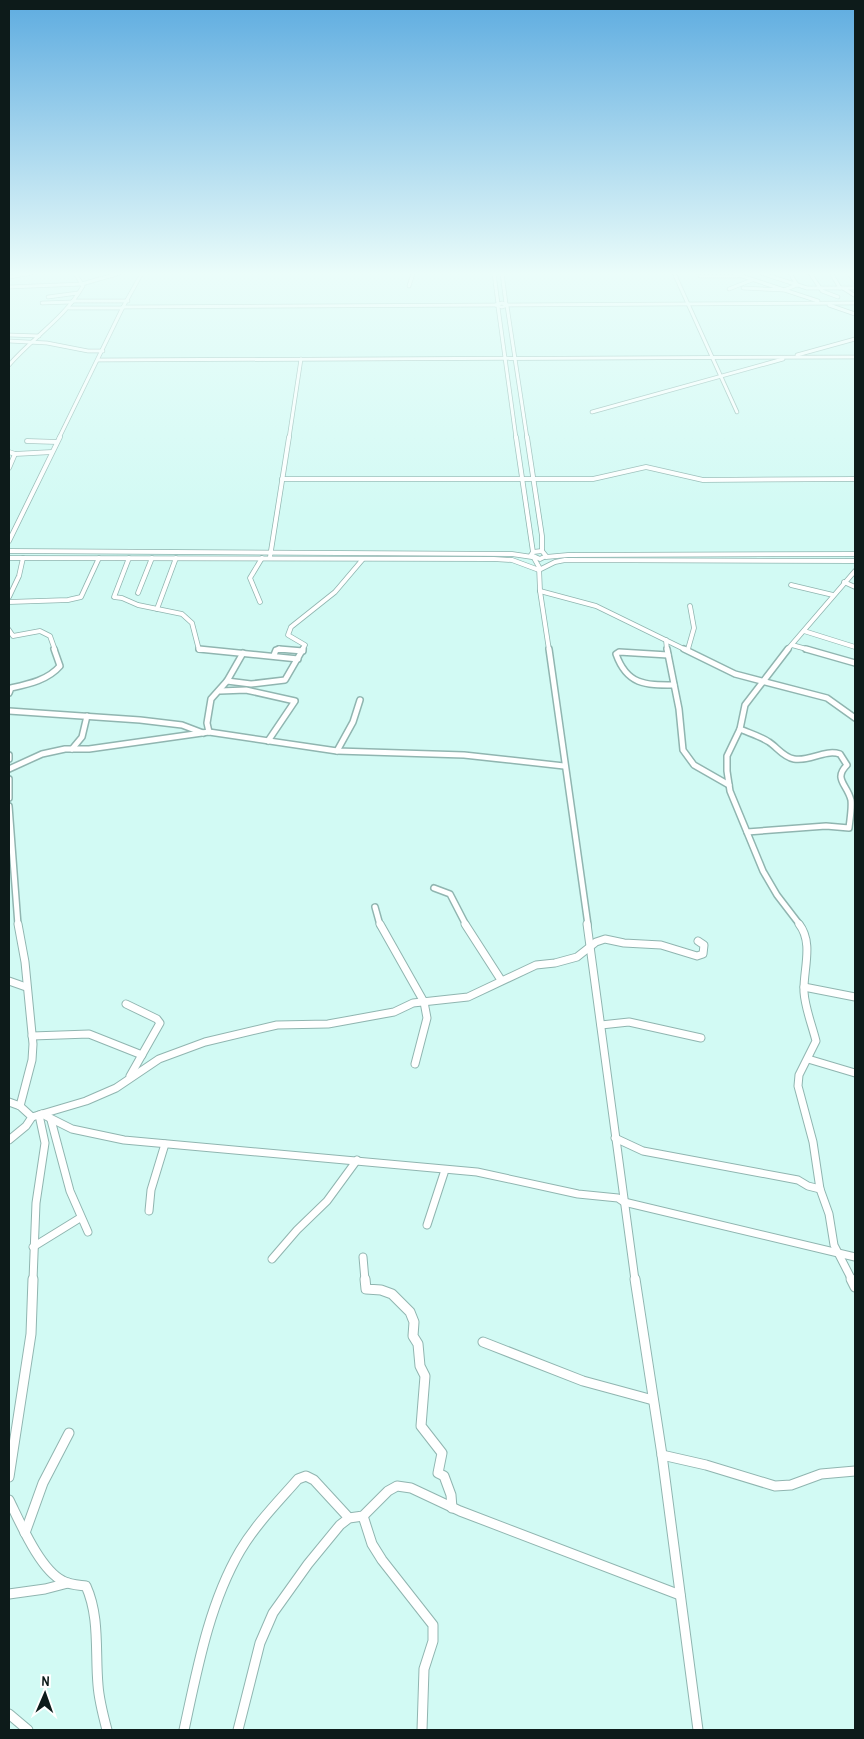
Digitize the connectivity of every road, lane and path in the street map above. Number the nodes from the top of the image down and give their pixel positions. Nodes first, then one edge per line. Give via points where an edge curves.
1 (102, 354) edge
2 (711, 354) edge
3 (800, 354) edge
4 (504, 357) junction
5 (515, 357) junction
6 (712, 357) junction
7 (790, 357) junction
8 (855, 357) edge
9 (301, 359) junction
10 (98, 360) junction
11 (721, 376) junction
12 (592, 412) dead end
13 (737, 412) dead end
14 (27, 441) dead end
15 (57, 442) junction
16 (9, 452) edge
17 (52, 452) junction
18 (15, 454) junction
19 (9, 468) edge
20 (521, 478) junction
21 (533, 478) junction
22 (282, 479) junction
23 (855, 479) edge
24 (9, 541) edge
25 (9, 551) edge
26 (855, 554) edge
27 (533, 555) junction
28 (544, 555) junction
29 (270, 556) junction
30 (9, 558) edge
31 (23, 558) junction
32 (99, 558) junction
33 (130, 558) junction
34 (152, 558) junction
35 (176, 558) junction
36 (262, 558) junction
37 (363, 559) junction
38 (855, 561) edge
39 (539, 568) junction
40 (855, 571) edge
41 (844, 582) junction
42 (792, 585) dead end
43 (855, 587) edge
44 (540, 591) junction
45 (138, 593) dead end
46 (833, 595) junction
47 (9, 596) edge
48 (9, 602) edge
49 (260, 602) dead end
50 (690, 606) dead end
51 (157, 609) junction
52 (9, 630) edge
53 (804, 631) junction
54 (666, 640) junction
55 (792, 645) junction
56 (855, 646) edge
57 (688, 649) junction
58 (303, 651) junction
59 (243, 653) junction
60 (274, 655) junction
61 (668, 655) junction
62 (298, 659) junction
63 (855, 663) edge
64 (227, 681) junction
65 (763, 681) junction
66 (674, 685) junction
67 (220, 690) junction
68 (9, 693) edge
69 (360, 700) dead end
70 (9, 711) edge
71 (87, 716) junction
72 (855, 718) edge
73 (740, 729) junction
74 (209, 732) junction
75 (202, 733) junction
76 (268, 741) junction
77 (72, 749) junction
78 (337, 751) junction
79 (564, 766) junction
80 (9, 769) edge
81 (9, 779) edge
82 (730, 785) junction
83 (9, 798) edge
84 (9, 806) edge
85 (747, 832) junction
86 (434, 888) dead end
87 (375, 907) dead end
88 (698, 941) dead end
89 (590, 947) junction
90 (501, 980) junction
91 (9, 981) edge
92 (26, 987) junction
93 (804, 987) junction
94 (855, 997) edge
95 (424, 1002) junction
96 (126, 1004) dead end
97 (601, 1026) junction
98 (32, 1036) junction
99 (701, 1038) dead end
100 (142, 1055) junction
101 (808, 1059) junction
102 (415, 1064) dead end
103 (855, 1073) edge
104 (129, 1078) junction
105 (9, 1102) edge
106 (20, 1106) junction
107 (38, 1115) junction
108 (50, 1120) junction
109 (615, 1138) junction
110 (9, 1140) edge
111 (165, 1144) junction
112 (357, 1160) junction
113 (445, 1170) junction
114 (820, 1189) junction
115 (624, 1202) junction
116 (149, 1211) dead end
117 (80, 1218) junction
118 (427, 1225) dead end
119 (88, 1232) dead end
120 (33, 1247) junction
121 (836, 1251) junction
122 (855, 1257) edge
123 (362, 1258) dead end
124 (272, 1259) dead end
125 (855, 1287) edge
126 (484, 1342) dead end
127 (653, 1400) junction
128 (13, 1416) edge
129 (69, 1433) dead end
130 (662, 1455) junction
131 (855, 1471) edge
132 (9, 1477) edge
133 (9, 1500) edge
134 (452, 1508) junction
135 (363, 1516) junction
136 (349, 1518) junction
137 (25, 1533) junction
138 (68, 1584) junction
139 (9, 1594) edge
140 (680, 1595) junction
141 (9, 1714) edge
142 (28, 1730) edge
143 (107, 1730) edge
144 (184, 1730) edge
145 (238, 1730) edge
146 (422, 1730) edge
147 (698, 1730) edge

1 - 10 street
2 - 6 street
3 - 7 street
4 - 5 street
4 - 9 street
4 - 20 street
5 - 6 street
5 - 21 street
6 - 7 street
6 - 11 street
7 - 8 street
7 - 11 street
9 - 10 street
9 - 22 street
10 - 15 street
11 - 12 street
11 - 13 street
14 - 15 street
15 - 17 street
16 - 18 street
17 - 18 street
17 - 24 street
18 - 19 street
20 - 21 street
20 - 22 street
20 - 27 street
21 - 23 street via 593,479 646,467 703,480
21 - 28 street
22 - 29 street
25 - 29 street
26 - 28 street
27 - 28 street
27 - 28 street
27 - 29 street
27 - 39 street
28 - 39 street
29 - 36 street
29 - 37 street
30 - 31 street
31 - 32 street
31 - 47 street
32 - 33 street
32 - 48 street via 81,597
33 - 34 street
33 - 51 street via 114,597
34 - 35 street
34 - 45 street
35 - 36 street
35 - 51 street
36 - 49 street via 250,580
37 - 39 street via 494,559 512,560
37 - 58 street via 335,592 291,627 288,636 305,644
38 - 39 street via 564,560
39 - 44 street
40 - 41 street
41 - 43 street
41 - 46 street
42 - 46 street
44 - 54 street via 596,606
44 - 79 street
46 - 53 street
50 - 57 street via 695,629
51 - 59 street via 174,611 190,619 199,650
52 - 68 street via 14,636 40,631 50,636 60,666 23,686 11,688
53 - 55 street
53 - 56 street
54 - 57 street
54 - 61 street
55 - 63 street
55 - 65 street
57 - 65 street via 735,674
58 - 60 street via 277,650
58 - 62 street
59 - 60 street
59 - 64 street
60 - 62 street
61 - 66 street
61 - 66 street via 616,654 622,671 632,679 643,684
62 - 64 street via 286,680 251,684
64 - 67 street
65 - 72 street via 827,698
65 - 73 street via 746,705
66 - 82 street via 684,754 698,768
67 - 74 street via 212,699 208,712
67 - 76 street via 246,690 295,701
69 - 78 street via 353,722
70 - 71 street
71 - 75 street via 182,725
71 - 77 street via 80,742
73 - 82 street via 727,756
73 - 85 street via 767,740 786,757 804,760 830,752 840,754 847,765 840,778 851,801 848,828 826,826
74 - 75 street
74 - 76 street
75 - 77 street
76 - 78 street
77 - 80 street via 42,754
78 - 79 street via 464,755
79 - 89 street
81 - 83 street
82 - 85 street
84 - 92 street via 17,918
85 - 93 street via 772,888 804,930 807,959
86 - 90 street via 450,894
87 - 95 street via 378,921
88 - 89 street via 705,949 697,956 661,945 605,939
89 - 90 street via 577,957 536,965
89 - 97 street
90 - 95 street via 476,995
91 - 92 street
92 - 98 street
93 - 94 street
93 - 101 street via 816,1041
95 - 102 street via 427,1018
95 - 104 street via 413,1002 394,1012 328,1024 276,1024 228,1036 160,1059
96 - 100 street via 159,1021
97 - 99 street via 629,1022
97 - 109 street
98 - 100 street via 89,1034
98 - 106 street via 33,1052
100 - 104 street
101 - 103 street
101 - 114 street via 799,1075 798,1086 813,1142
104 - 107 street via 116,1088 86,1101
105 - 106 street
106 - 107 street
107 - 108 street
107 - 110 street
107 - 120 street via 44,1142
108 - 111 street via 94,1135
108 - 117 street
109 - 114 street via 644,1150 798,1180
109 - 115 street
111 - 112 street
111 - 116 street via 151,1190
112 - 113 street
112 - 124 street via 327,1201
113 - 115 street via 487,1174 578,1194 618,1198
113 - 118 street
114 - 121 street
115 - 121 street
115 - 127 street
117 - 119 street
117 - 120 street
120 - 128 street via 31,1334
121 - 122 street
121 - 125 street
123 - 134 street via 366,1289 392,1294 410,1312 414,1322 413,1336 425,1376 421,1426 442,1453 438,1473 444,1476
126 - 127 street via 592,1385
127 - 130 street
128 - 132 street
129 - 137 street via 43,1483
130 - 131 street via 775,1486 791,1485 821,1474
130 - 140 street
133 - 137 street
134 - 135 street via 411,1488 397,1486
134 - 140 street
135 - 136 street
135 - 146 street via 372,1544 382,1560 433,1625 433,1641 424,1669
136 - 144 street via 314,1480 306,1476 298,1479 258,1527 240,1552 212,1620
136 - 145 street via 308,1564 273,1613 260,1643
137 - 138 street via 53,1574
138 - 139 street
138 - 143 street via 86,1586 90,1593 99,1697
140 - 147 street
141 - 142 street

